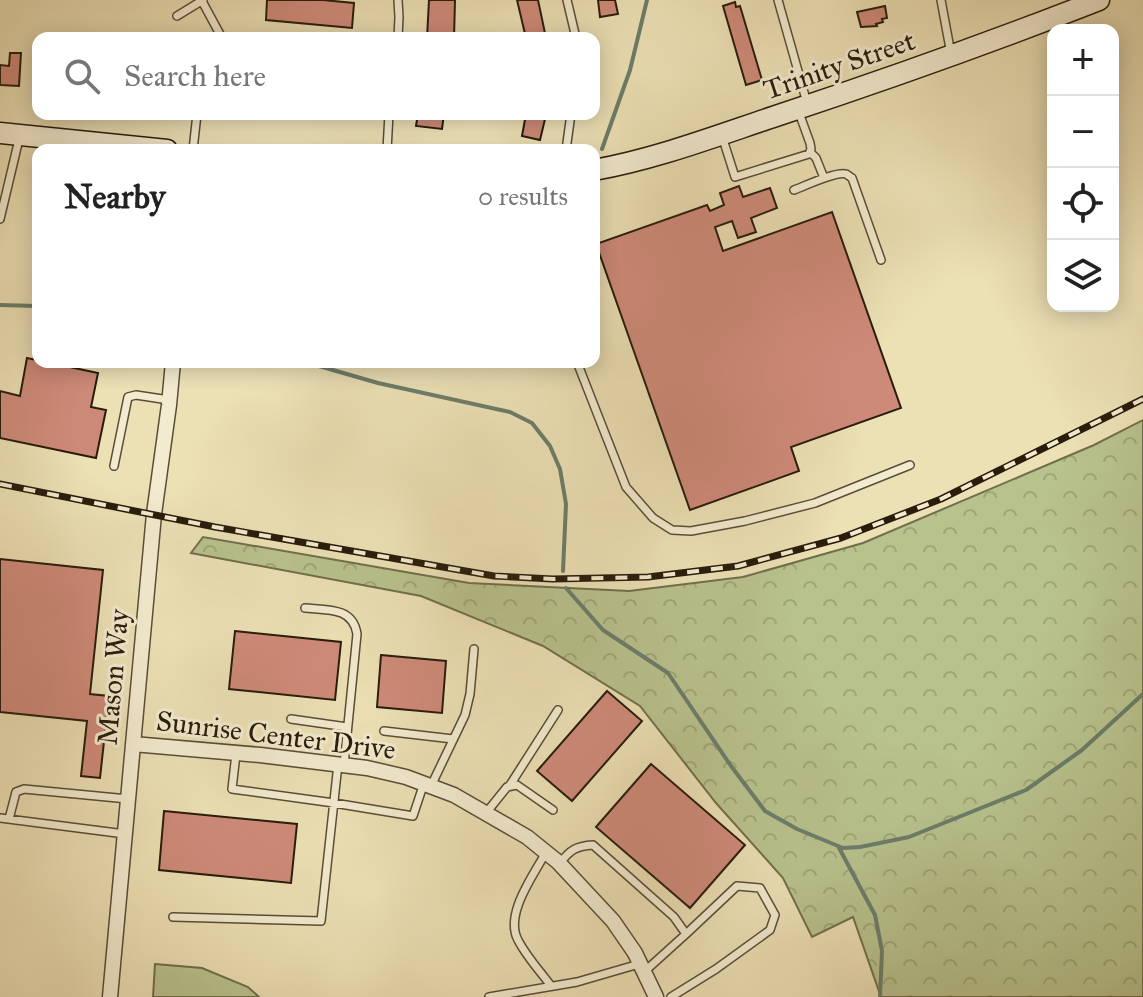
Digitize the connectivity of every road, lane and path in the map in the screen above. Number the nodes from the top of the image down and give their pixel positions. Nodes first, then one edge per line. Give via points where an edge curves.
1 (202, 0) edge
2 (398, 0) edge
3 (567, 0) edge
4 (778, 0) edge
5 (941, 0) edge
6 (1099, 0) edge
7 (177, 16) dead end
8 (219, 32) edge
9 (398, 32) edge
10 (575, 32) edge
11 (952, 56) junction
12 (802, 107) junction
13 (196, 120) edge
14 (389, 120) edge
15 (570, 120) edge
16 (10, 134) edge
17 (721, 134) junction
18 (108, 144) edge
19 (194, 144) edge
20 (387, 144) edge
21 (567, 144) edge
22 (810, 152) junction
23 (600, 169) edge
24 (824, 178) junction
25 (794, 190) dead end
26 (0, 219) edge
27 (881, 260) dead end
28 (172, 368) edge
29 (579, 368) edge
30 (169, 400) junction
31 (910, 465) dead end
32 (114, 466) dead end
33 (305, 608) dead end
34 (474, 649) dead end
35 (558, 710) dead end
36 (291, 719) dead end
37 (347, 727) junction
38 (384, 731) dead end
39 (453, 739) junction
40 (133, 744) junction
41 (237, 753) junction
42 (341, 764) junction
43 (427, 785) junction
44 (510, 785) junction
45 (128, 799) junction
46 (334, 803) junction
47 (553, 810) dead end
48 (486, 813) junction
49 (4, 819) edge
50 (125, 834) junction
51 (546, 852) junction
52 (560, 863) junction
53 (173, 917) dead end
54 (686, 934) junction
55 (642, 968) junction
56 (551, 986) junction
57 (110, 997) edge
58 (489, 997) edge
59 (656, 997) edge
60 (671, 997) edge

1 - 7 lane
1 - 8 lane
2 - 9 lane
3 - 10 lane
4 - 12 lane
5 - 11 lane
6 - 11 street, Trinity Street
11 - 12 street, Trinity Street
12 - 17 street, Trinity Street
12 - 22 lane
13 - 19 lane
14 - 20 lane
15 - 21 lane
16 - 18 street
16 - 26 lane
17 - 22 lane via 735,177
17 - 23 street, Trinity Street
22 - 24 lane
24 - 25 lane
24 - 27 lane via 844,173 852,178
28 - 30 street, Mason Way
29 - 31 lane via 626,487 653,518 672,530 745,521 815,503
30 - 32 lane via 128,397
30 - 40 street, Mason Way
33 - 37 lane via 341,612 355,625
34 - 39 lane via 470,694
35 - 44 lane
36 - 37 lane
37 - 42 lane
38 - 39 lane
39 - 43 lane
40 - 41 street, Sunrise Center Drive
40 - 45 street, Mason Way
41 - 42 street, Sunrise Center Drive
41 - 46 lane via 232,789
42 - 43 street, Sunrise Center Drive
42 - 46 lane
43 - 46 lane via 413,816
43 - 48 street, Sunrise Center Drive
44 - 47 lane
44 - 48 lane
45 - 49 lane via 24,789 16,792
45 - 50 street, Mason Way
46 - 53 lane via 321,921
48 - 51 street, Sunrise Center Drive
49 - 50 lane
50 - 57 street, Mason Way
51 - 52 street, Sunrise Center Drive
51 - 56 lane via 522,895 513,925 517,939
52 - 54 lane via 579,846 593,845
52 - 55 street, Sunrise Center Drive via 613,921
54 - 55 lane
54 - 60 lane via 737,886 760,888 775,915 770,930
55 - 56 lane
55 - 59 street, Sunrise Center Drive
56 - 58 lane

